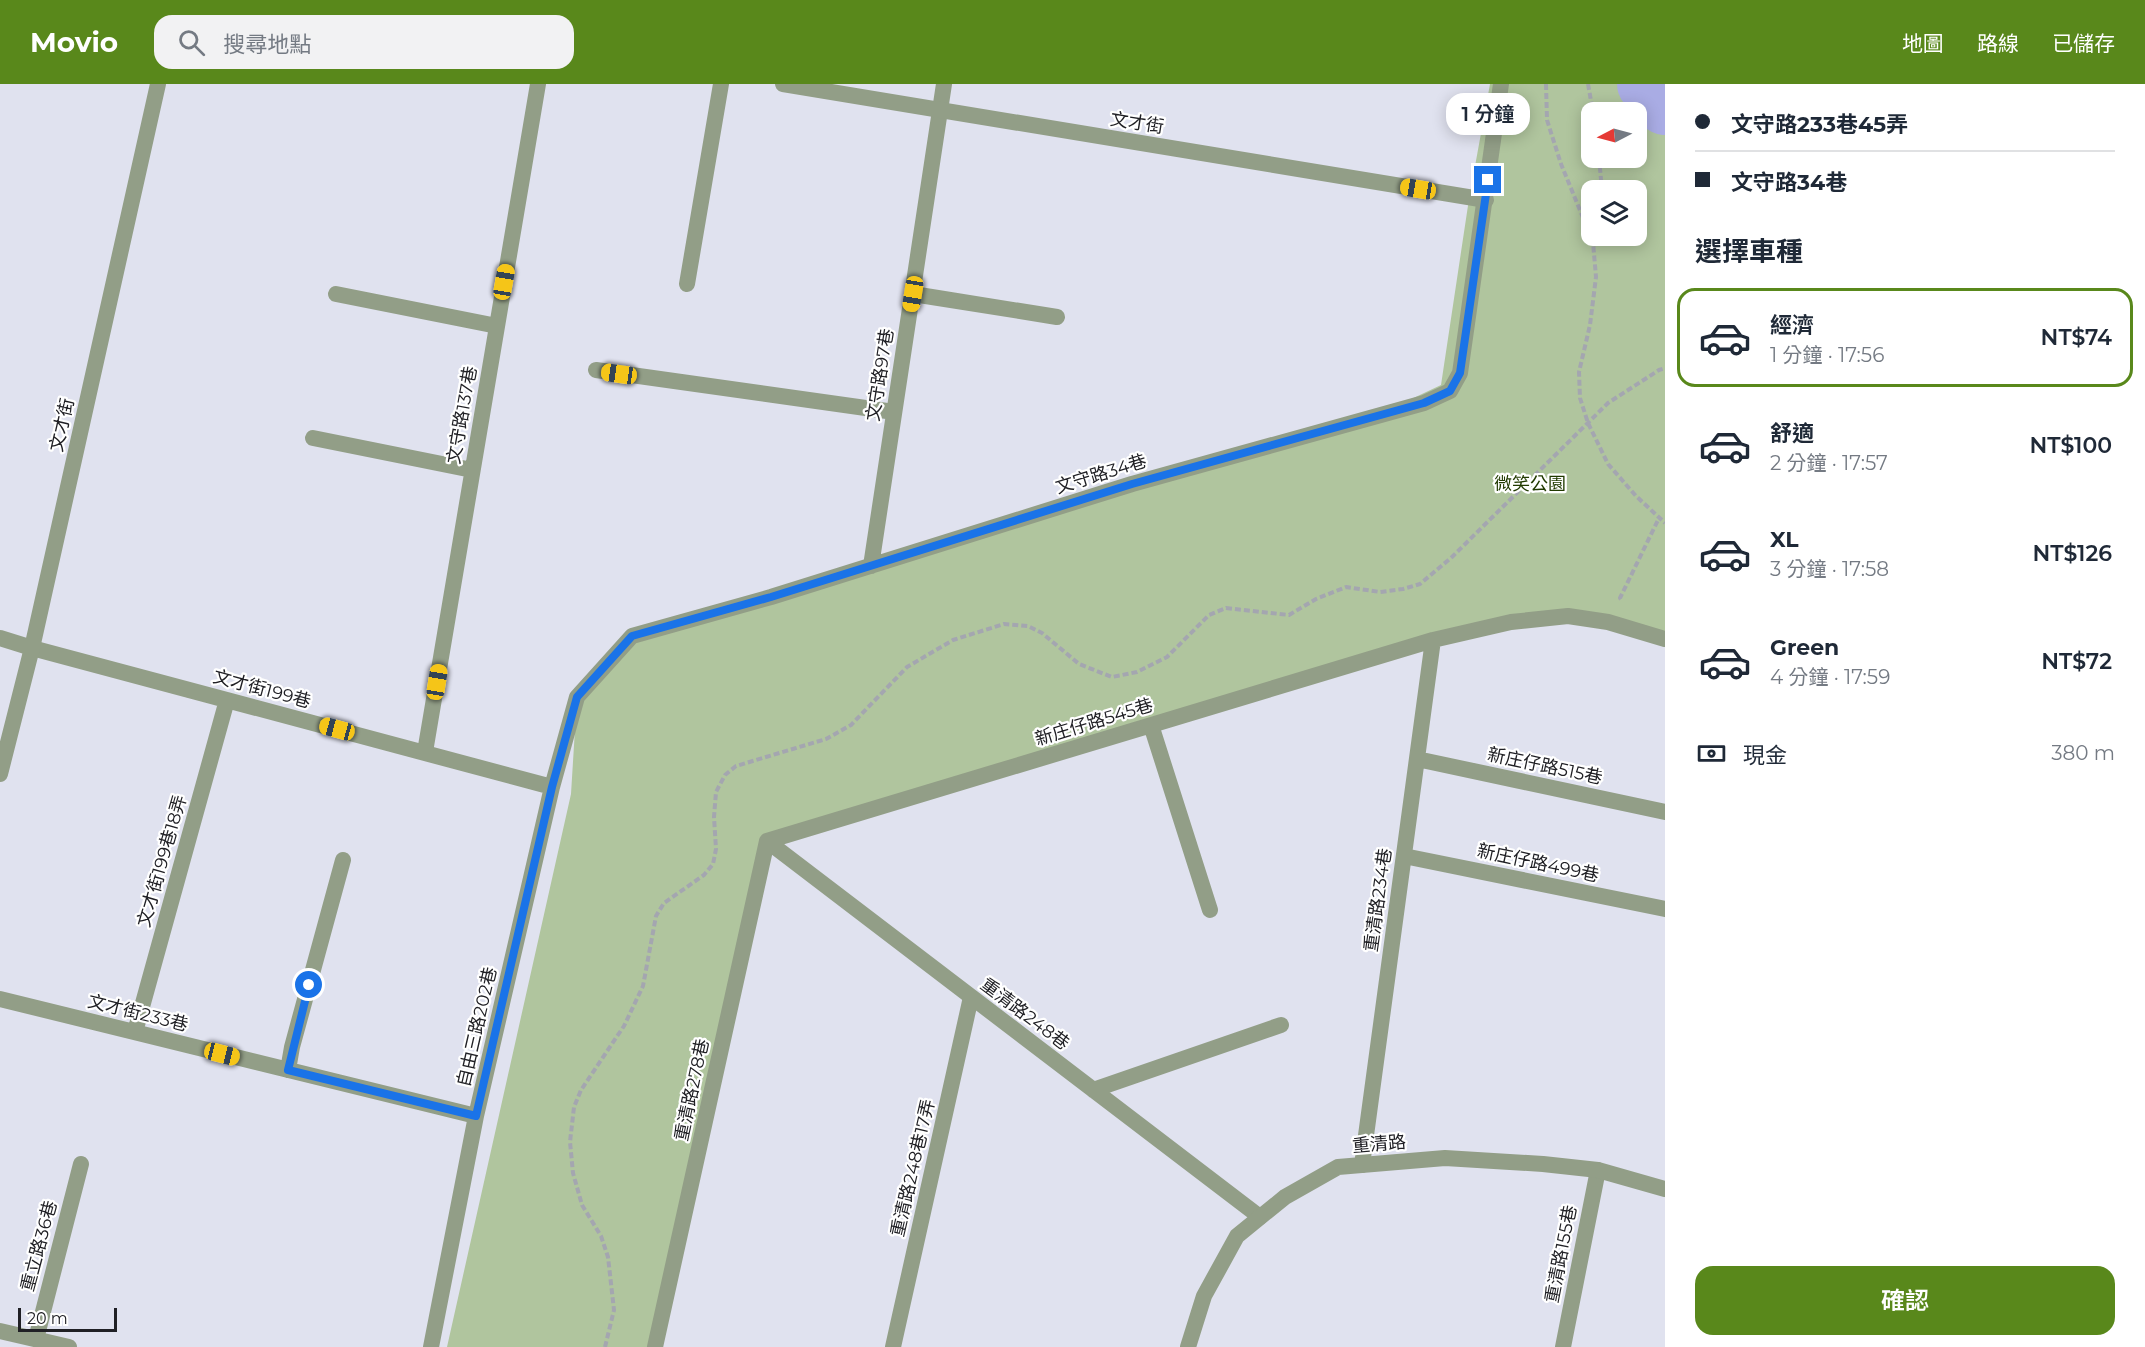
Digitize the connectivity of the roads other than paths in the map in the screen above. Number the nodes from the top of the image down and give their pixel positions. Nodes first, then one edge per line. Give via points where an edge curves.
1 (158, 84) edge
2 (538, 84) edge
3 (721, 84) edge
4 (783, 84) edge
5 (944, 84) edge
6 (1501, 84) edge
7 (940, 111) junction
8 (1486, 200) junction
9 (687, 284) dead end
10 (336, 294) dead end
11 (913, 294) junction
12 (1057, 317) dead end
13 (497, 326) junction
14 (596, 370) dead end
15 (894, 412) junction
16 (313, 438) dead end
17 (472, 470) junction
18 (871, 566) junction
19 (0, 638) edge
20 (1665, 639) edge
21 (1433, 640) junction
22 (32, 648) junction
23 (227, 700) junction
24 (1151, 725) junction
25 (425, 752) junction
26 (1417, 759) junction
27 (0, 774) edge
28 (552, 787) junction
29 (1665, 812) edge
30 (767, 841) junction
31 (1404, 856) junction
32 (343, 860) dead end
33 (1665, 909) edge
34 (1210, 910) dead end
35 (971, 997) junction
36 (0, 999) edge
37 (1281, 1025) dead end
38 (135, 1032) junction
39 (288, 1070) junction
40 (1093, 1090) junction
41 (476, 1116) junction
42 (81, 1164) dead end
43 (1362, 1165) junction
44 (1598, 1170) junction
45 (1665, 1189) edge
46 (1260, 1217) junction
47 (0, 1331) edge
48 (36, 1339) junction
49 (69, 1347) edge
50 (431, 1347) edge
51 (655, 1347) edge
52 (893, 1347) edge
53 (1188, 1347) edge
54 (1563, 1347) edge

1 - 22 street, 文才街
2 - 13 street, 文守路137巷
3 - 9 street
4 - 7 street, 文才街
5 - 7 street, 文守路97巷
6 - 8 street, 文守路34巷
7 - 8 street, 文才街
7 - 11 street, 文守路97巷
8 - 18 street, 文守路34巷 via 1460,373 1450,391 1424,403 1132,484
10 - 13 street
11 - 12 street
11 - 15 street, 文守路97巷
13 - 17 street, 文守路137巷
14 - 15 street
15 - 18 street, 文守路97巷
16 - 17 street
17 - 25 street, 文守路137巷
18 - 28 street, 文守路34巷 via 632,636 577,697
19 - 22 street, 文才街199巷
20 - 21 street via 1608,622 1568,616 1511,622
21 - 24 street, 新庄仔路545巷
21 - 26 street, 重清路234巷
22 - 23 street, 文才街199巷
22 - 27 street, 文才街
23 - 25 street, 文才街199巷
23 - 38 street, 文才街199巷18弄
24 - 30 street, 新庄仔路545巷
24 - 34 street
25 - 28 street, 文才街199巷
26 - 29 street, 新庄仔路515巷
26 - 31 street, 重清路234巷
28 - 41 street, 自由三路202巷
30 - 35 street, 重清路248巷
30 - 51 street, 重清路278巷
31 - 33 street, 新庄仔路499巷
31 - 43 street, 重清路234巷
32 - 39 street
35 - 40 street, 重清路248巷
35 - 52 street, 重清路248巷17弄
36 - 38 street, 文才街233巷
37 - 40 street
38 - 39 street, 文才街233巷
39 - 41 street, 文才街233巷
40 - 46 street, 重清路248巷
41 - 50 street, 自由三路202巷
42 - 48 street, 重立路36巷
43 - 44 street, 重清路 via 1445,1158
43 - 46 street, 重清路 via 1338,1167 1285,1197
44 - 45 street, 重清路
44 - 54 street, 重清路155巷
46 - 53 street, 重清路 via 1237,1236 1204,1296
47 - 48 street
48 - 49 street

